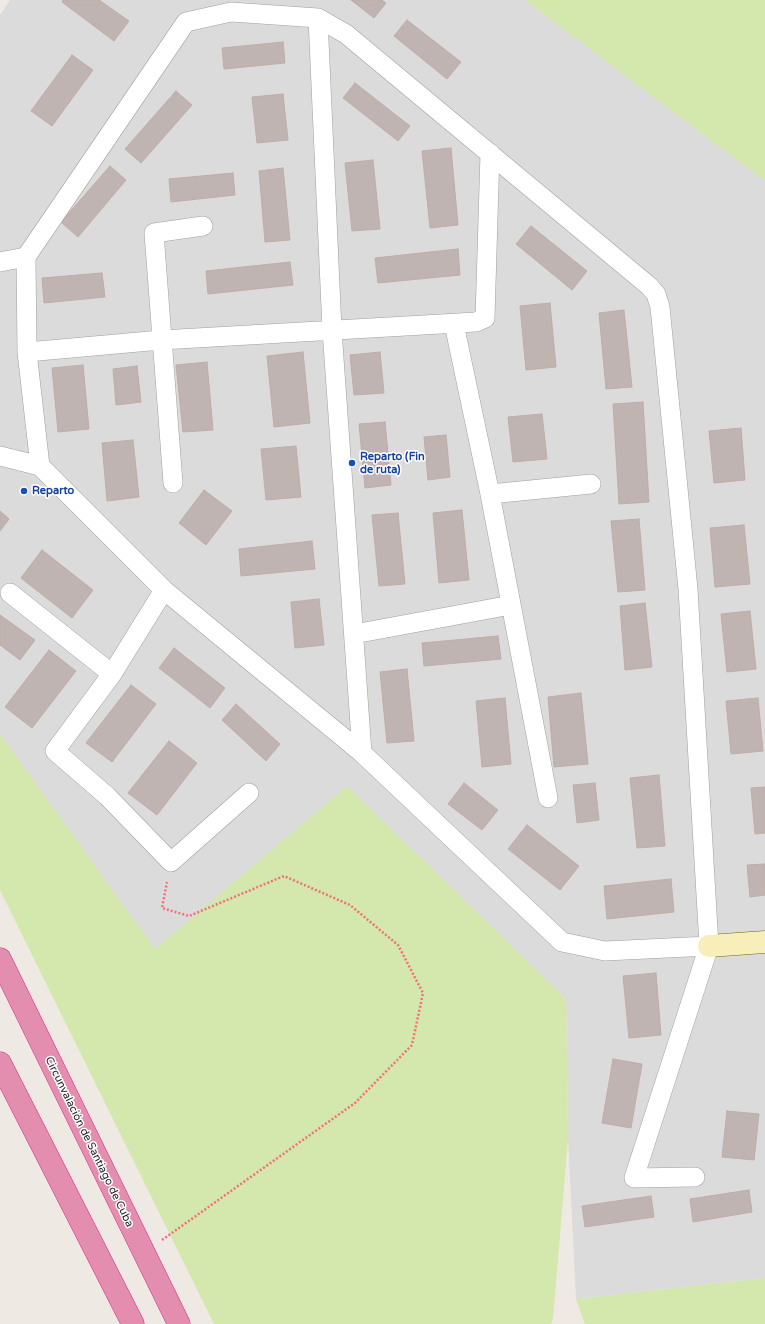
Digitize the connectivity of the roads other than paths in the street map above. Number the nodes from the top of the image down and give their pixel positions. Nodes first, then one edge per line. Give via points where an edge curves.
1 (318, 18) junction
2 (490, 153) junction
3 (203, 226) dead end
4 (26, 257) junction
5 (0, 262) edge
6 (454, 324) junction
7 (332, 330) junction
8 (161, 340) junction
9 (27, 352) junction
10 (0, 456) edge
11 (40, 466) junction
12 (173, 483) dead end
13 (591, 484) dead end
14 (490, 494) junction
15 (164, 590) junction
16 (10, 593) dead end
17 (511, 605) junction
18 (354, 634) junction
19 (112, 674) junction
20 (362, 753) junction
21 (249, 793) dead end
22 (548, 798) dead end
23 (765, 942) edge
24 (709, 946) junction
25 (0, 959) edge
26 (0, 1063) edge
27 (695, 1177) dead end
28 (132, 1324) edge
29 (180, 1324) edge

1 - 2 street via 346,34
1 - 4 street via 231,12 186,22
1 - 7 street
2 - 6 street via 485,318 476,322
2 - 24 street via 649,286 656,294 660,307 688,589
3 - 8 street via 154,232
4 - 5 street
4 - 9 street
6 - 7 street
6 - 14 street
7 - 8 street
7 - 18 street
8 - 9 street
8 - 12 street
9 - 11 street
10 - 11 street
11 - 15 street
13 - 14 street
14 - 17 street
15 - 19 street
15 - 20 street
16 - 19 street
17 - 18 street
17 - 22 street
18 - 20 street
19 - 21 street via 55,751 107,796 171,862
20 - 24 street via 562,942 606,951
23 - 24 street
24 - 27 street via 634,1178
25 - 29 highway, Circunvalación de Santiago de Cuba
26 - 28 highway

